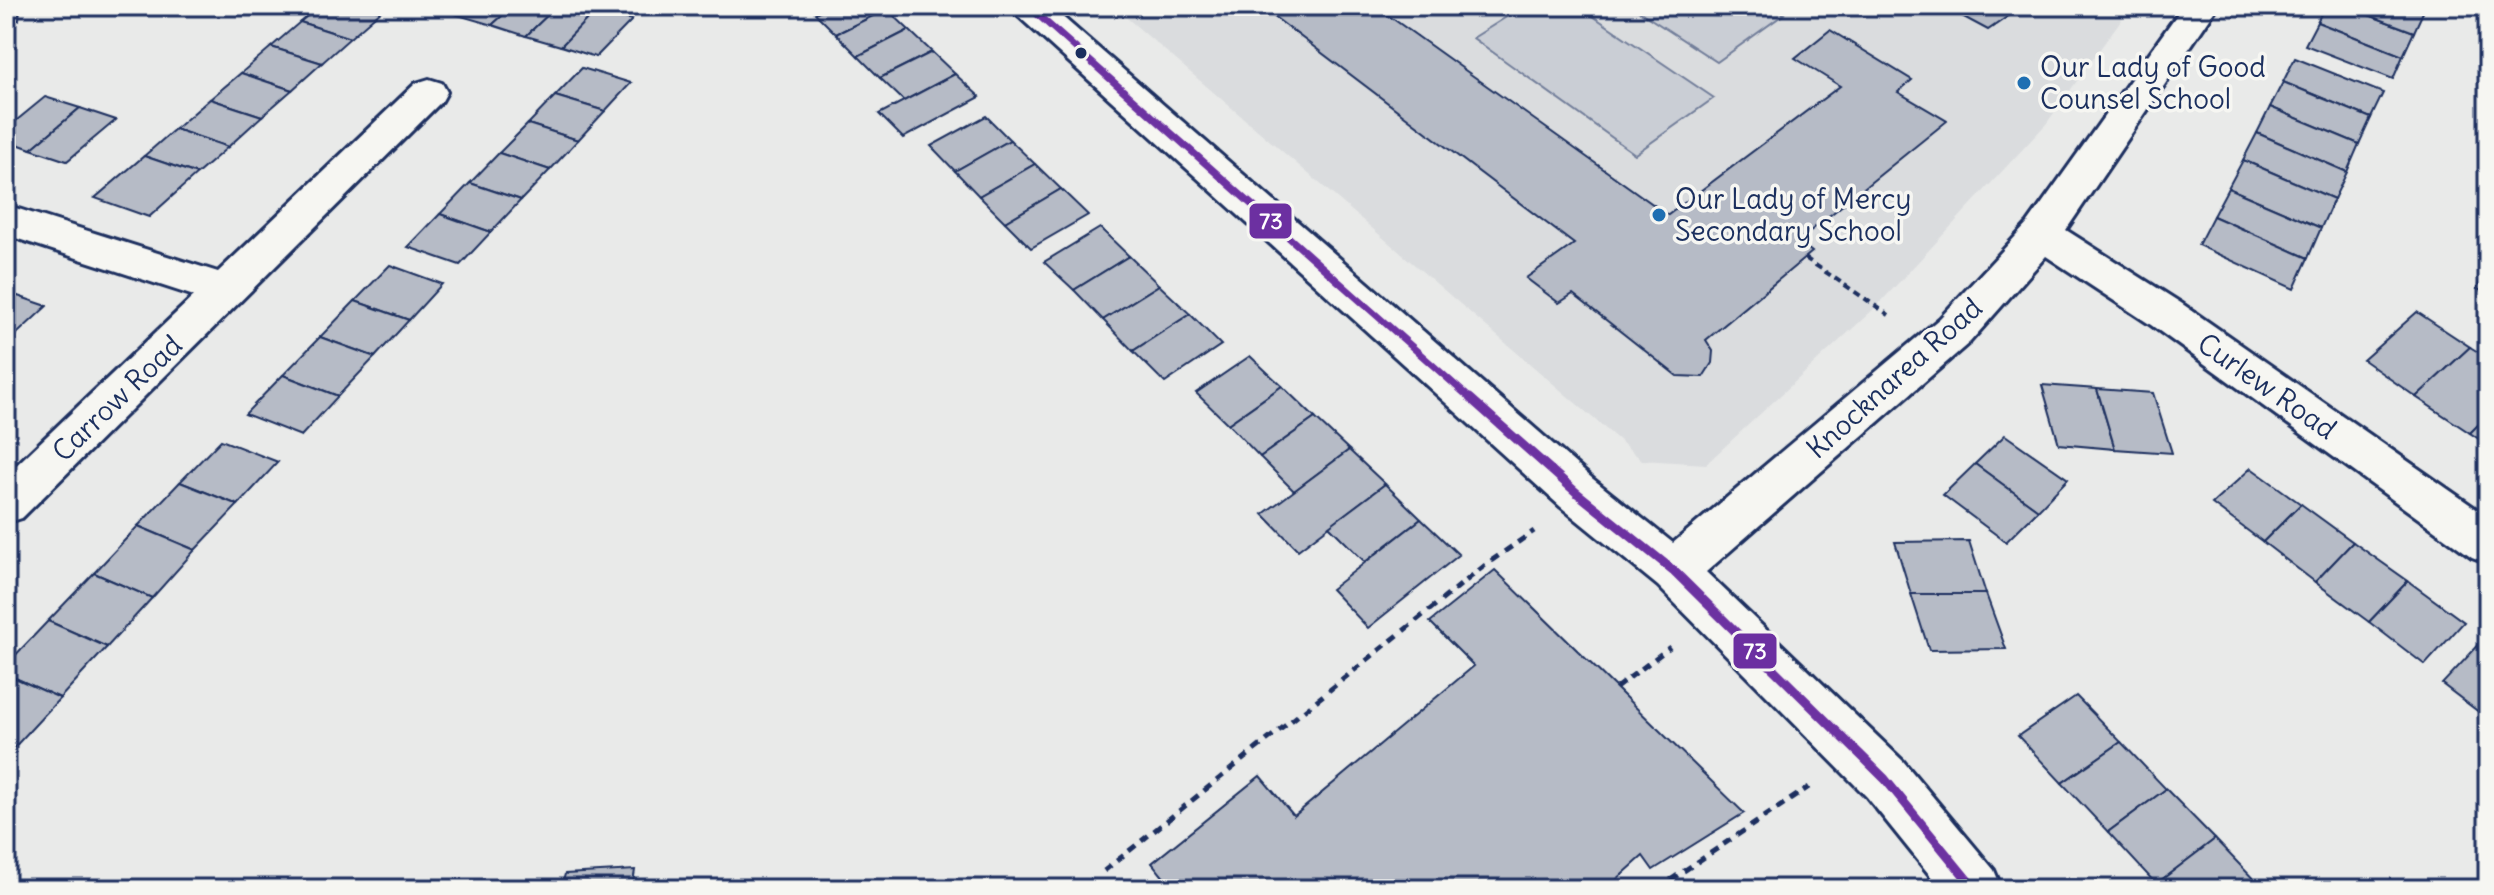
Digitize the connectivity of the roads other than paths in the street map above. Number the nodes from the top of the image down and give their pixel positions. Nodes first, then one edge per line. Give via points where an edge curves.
1 (1028, 6) edge
2 (2201, 6) edge
3 (429, 92) dead end
4 (6, 220) edge
5 (2042, 234) junction
6 (228, 291) junction
7 (6, 504) edge
8 (2488, 543) edge
9 (1674, 571) junction
10 (1975, 889) edge

1 - 9 street via 1577,493
2 - 5 street, Knocknarea Road
3 - 6 street, Carrow Road
4 - 6 street
5 - 8 street, Curlew Road via 2166,314
5 - 9 street, Knocknarea Road via 1936,346
6 - 7 street, Carrow Road
9 - 10 street via 1885,779

